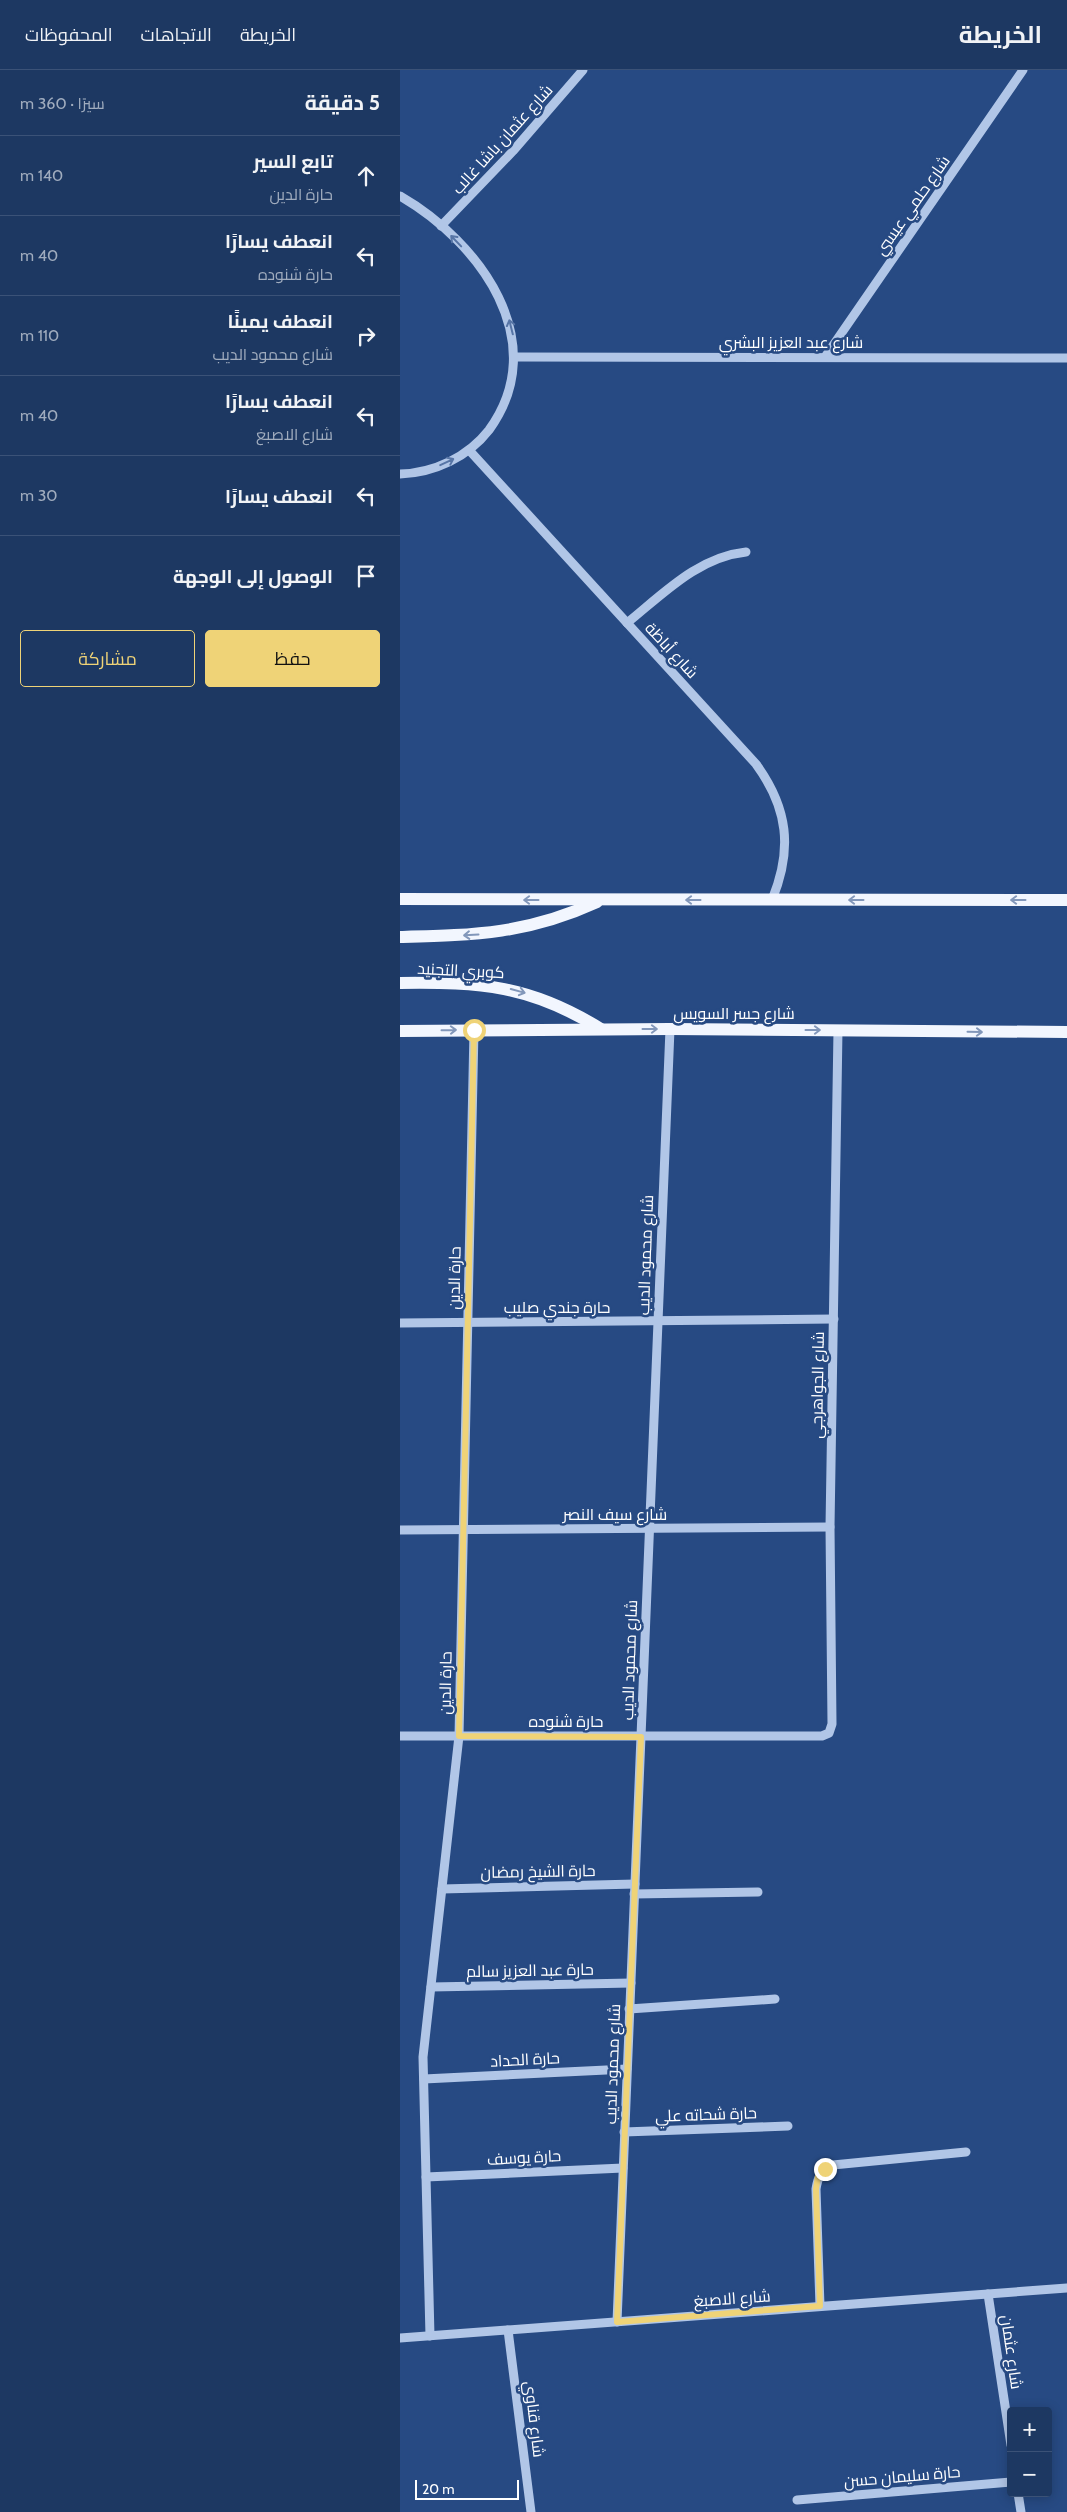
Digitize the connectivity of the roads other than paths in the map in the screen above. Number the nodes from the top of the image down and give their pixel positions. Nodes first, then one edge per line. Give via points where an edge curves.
1 (582, 70) edge
2 (1023, 70) edge
3 (400, 196) edge
4 (441, 226) junction
5 (515, 357) junction
6 (825, 357) junction
7 (1067, 358) edge
8 (469, 450) junction
9 (400, 474) edge
10 (746, 552) dead end
11 (627, 623) junction
12 (400, 899) edge
13 (602, 900) junction
14 (772, 900) junction
15 (1067, 900) edge
16 (400, 937) edge
17 (400, 983) edge
18 (602, 1029) junction
19 (670, 1029) junction
20 (400, 1030) edge
21 (474, 1030) junction
22 (838, 1030) junction
23 (1067, 1032) edge
24 (834, 1319) junction
25 (658, 1321) junction
26 (468, 1322) junction
27 (400, 1323) edge
28 (830, 1527) junction
29 (649, 1528) junction
30 (400, 1530) edge
31 (463, 1530) junction
32 (400, 1736) edge
33 (459, 1736) junction
34 (822, 1736) joint
35 (641, 1737) junction
36 (442, 1889) junction
37 (635, 1889) junction
38 (758, 1892) dead end
39 (631, 1983) junction
40 (431, 1988) junction
41 (775, 1998) dead end
42 (630, 2009) junction
43 (627, 2068) junction
44 (424, 2078) junction
45 (788, 2126) dead end
46 (624, 2132) junction
47 (966, 2152) dead end
48 (623, 2168) junction
49 (426, 2177) junction
50 (1067, 2288) edge
51 (988, 2294) junction
52 (820, 2306) junction
53 (617, 2322) junction
54 (508, 2330) junction
55 (430, 2336) junction
56 (400, 2338) edge
57 (1007, 2419) edge
58 (1007, 2482) edge
59 (1019, 2497) edge
60 (797, 2500) dead end
61 (531, 2512) edge
62 (1021, 2512) edge

1 - 4 street, شارع عثمان باشا غالب
2 - 6 street, شارع حلمي عيسي
3 - 4 street
5 -> 4 street via 514,338 502,302 473,260
5 - 6 street, شارع عبد العزيز البشري
5 - 8 street via 513,378 501,412 485,435
6 - 7 street, شارع عبد العزيز البشري
9 -> 8 street via 425,471 448,463
8 - 11 street, شارع أباظة
10 - 11 street via 724,556 703,565
11 - 14 street, شارع أباظة via 766,778 781,812 785,847 779,883
13 -> 12 main road
14 -> 13 main road
13 -> 16 main road, كوبري التجنيد via 566,916 512,930
15 -> 14 main road
17 -> 18 main road, كوبري التجنيد via 483,984 514,990 567,1009
18 -> 19 main road, شارع جسر السويس
18 - 21 main road, شارع جسر السويس
19 -> 22 main road, شارع جسر السويس
19 - 25 street, شارع محمود الديب
20 -> 21 main road, شارع جسر السويس
21 - 26 street, حارة الدين
22 -> 23 main road, شارع جسر السويس
22 - 24 street, شارع الجواهرجي
24 - 25 street, حارة جندي صليب
24 - 28 street, شارع الجواهرجي
25 - 26 street, حارة جندي صليب
25 - 29 street, شارع محمود الديب
26 - 27 street, حارة جندي صليب
26 - 31 street, حارة الدين
28 - 29 street, شارع سيف النصر
28 - 34 street, شارع الجواهرجي via 831,1729
29 - 31 street, شارع سيف النصر
29 - 35 street, شارع محمود الديب
30 - 31 street, شارع سيف النصر
31 - 33 street, حارة الدين
32 - 33 street, حارة شنوده
33 - 35 street, حارة شنوده
33 - 36 street, حارة الدين
34 - 35 street, حارة شنوده
35 - 37 street, شارع محمود الديب
36 - 37 street, حارة الشيخ رمضان
36 - 40 street, حارة الدين
37 - 38 street, حارة الشيخ رمضان
37 - 39 street, شارع محمود الديب
39 - 40 street, حارة عبد العزيز سالم
39 - 42 street, شارع محمود الديب
40 - 44 street, حارة الدين via 423,2057
41 - 42 street
42 - 43 street, شارع محمود الديب
43 - 44 street, حارة الحداد
43 - 46 street, شارع محمود الديب
44 - 49 street, حارة الدين
45 - 46 street, حارة شحاته علي
46 - 48 street, شارع محمود الديب
47 - 52 street via 833,2165 818,2176
48 - 49 street, حارة يوسف
48 - 53 street, شارع محمود الديب
49 - 55 street, حارة الدين
50 - 51 street, شارع الاصبغ
51 - 52 street, شارع الاصبغ
51 - 57 street, شارع عثمان
52 - 53 street, شارع الاصبغ
53 - 54 street, شارع الاصبغ
54 - 55 street, شارع الاصبغ
54 - 61 street, شارع قناوي
55 - 56 street, شارع الاصبغ
58 - 60 street, حارة سليمان حسن
59 - 62 street

